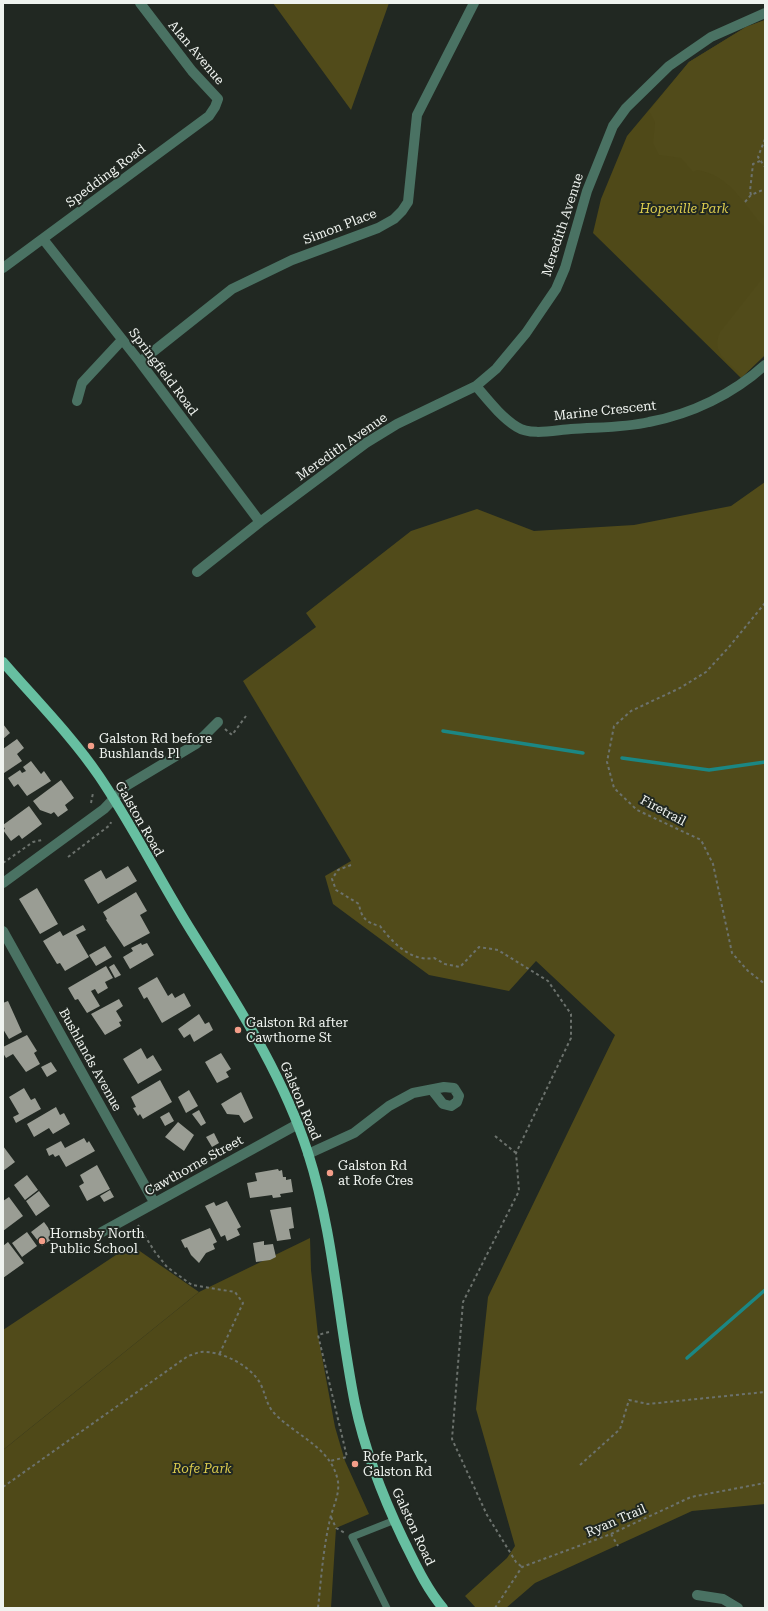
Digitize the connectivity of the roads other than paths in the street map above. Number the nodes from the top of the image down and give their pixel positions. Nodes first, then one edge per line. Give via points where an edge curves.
1 (140, 3) edge
2 (474, 3) edge
3 (765, 13) edge
4 (218, 99) joint
5 (43, 239) junction
6 (3, 268) edge
7 (122, 340) junction
8 (140, 362) junction
9 (765, 365) edge
10 (476, 386) junction
11 (77, 401) dead end
12 (260, 522) junction
13 (198, 572) dead end
14 (3, 662) edge
15 (218, 722) road end
16 (114, 799) junction
17 (3, 883) edge
18 (3, 931) edge
19 (432, 1090) dead end
20 (298, 1124) junction
21 (308, 1154) junction
22 (154, 1202) junction
23 (102, 1232) dead end
24 (394, 1520) junction
25 (697, 1595) dead end
26 (439, 1607) edge
27 (387, 1608) edge
28 (738, 1608) edge

1 - 4 street, Alan Avenue
2 - 8 street, Simon Place via 417,115 408,202 402,211 378,228 292,260 232,289
3 - 10 street, Meredith Avenue via 711,37 670,66 626,108 612,126 587,191 565,268 556,289 526,333 496,369
4 - 5 street, Spedding Road via 208,116
5 - 6 street, Spedding Road
5 - 7 street, Springfield Road
7 - 8 street, Springfield Road
7 - 11 street via 82,383
8 - 12 street, Springfield Road
9 - 10 street, Marine Crescent via 722,396 686,412 648,423 529,431 517,427
10 - 12 street, Meredith Avenue via 397,424 366,443
12 - 13 street, Meredith Avenue
14 - 16 main road, Galston Road via 77,747
15 - 16 street via 196,744 126,786
16 - 17 street
16 - 20 main road, Galston Road via 261,1045
18 - 22 street, Bushlands Avenue
19 - 21 street via 413,1093 389,1106 354,1133
20 - 21 main road, Galston Road
20 - 22 street, Cawthorne Street
21 - 24 main road, Galston Road via 328,1235 356,1405 374,1475
22 - 23 street, Cawthorne Street
24 - 26 main road, Galston Road
24 - 27 lane via 352,1536
25 - 28 street via 723,1599

